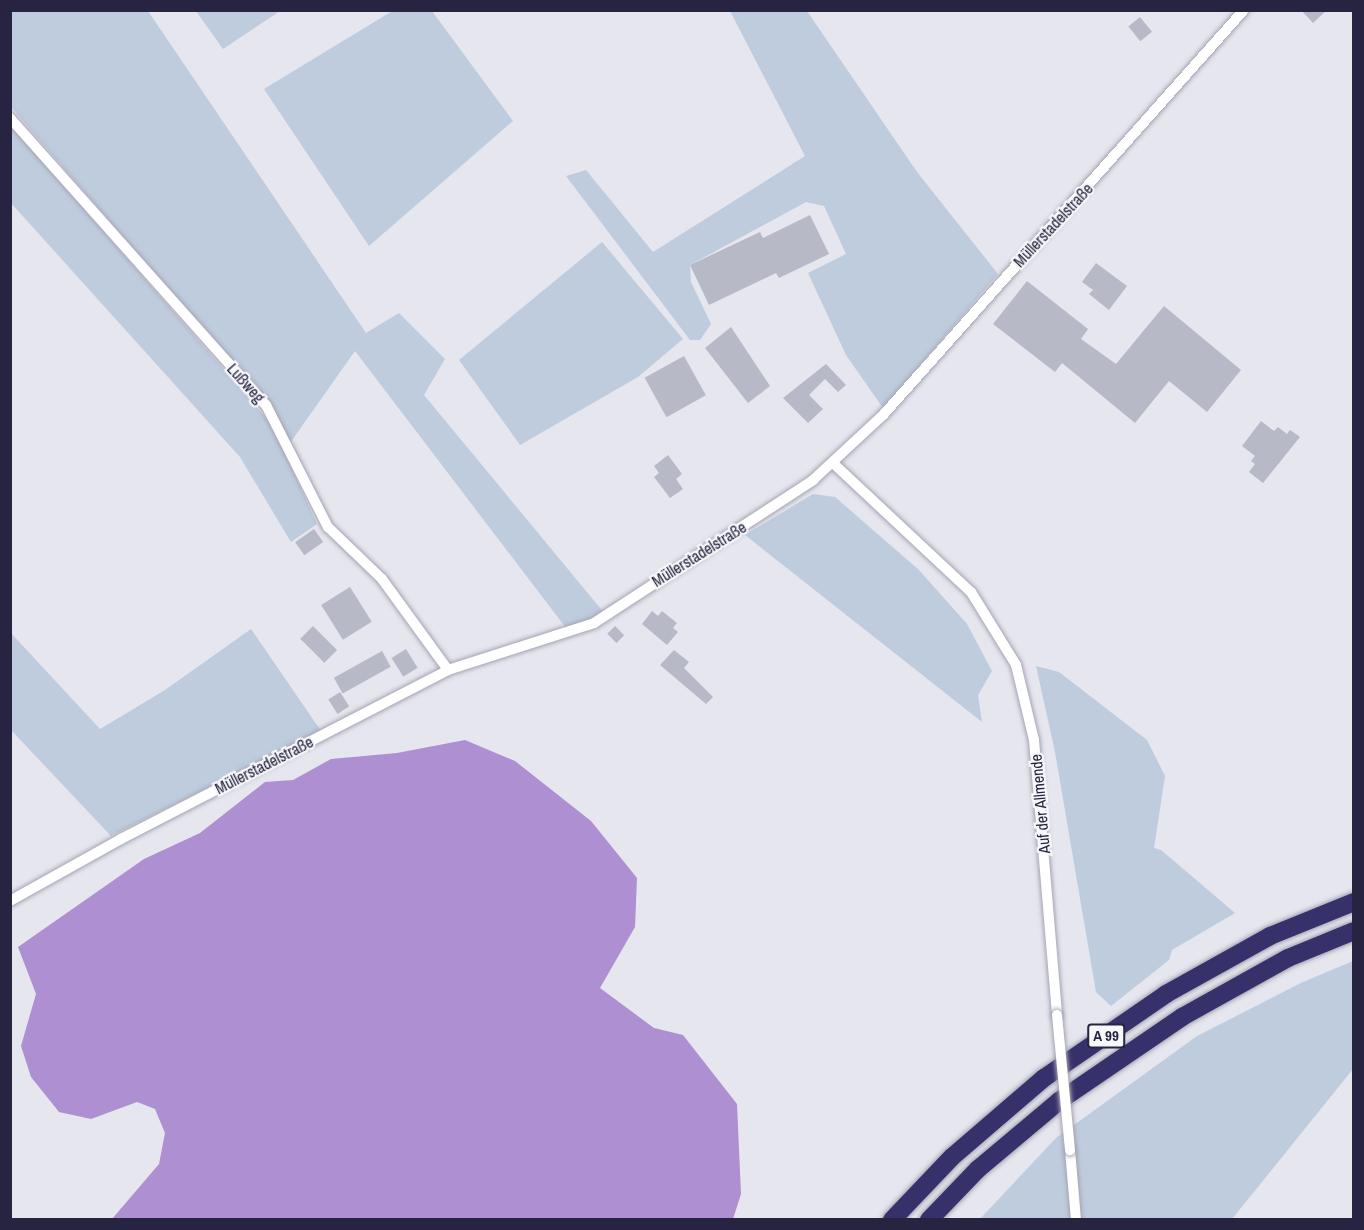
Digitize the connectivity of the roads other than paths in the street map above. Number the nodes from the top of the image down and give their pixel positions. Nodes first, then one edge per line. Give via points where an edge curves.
1 (1244, 10) edge
2 (10, 118) edge
3 (833, 464) junction
4 (448, 670) junction
5 (10, 901) edge
6 (1353, 902) edge
7 (1353, 931) edge
8 (892, 1220) edge
9 (929, 1220) edge
10 (1076, 1220) edge

1 - 3 street, Müllerstadelstraße via 884,414
2 - 4 street, Lußweg via 266,405 328,527 382,579
3 - 4 street, Müllerstadelstraße via 764,515 683,562 594,623
3 - 10 street, Auf der Allmende, bridge via 971,592 1016,665 1034,740
4 - 5 street, Müllerstadelstraße via 131,833
6 - 8 highway, A 99 via 1270,936 1166,994 1054,1072 952,1157
7 - 9 highway, A 99 via 1288,958 1182,1017 1059,1101 978,1170

